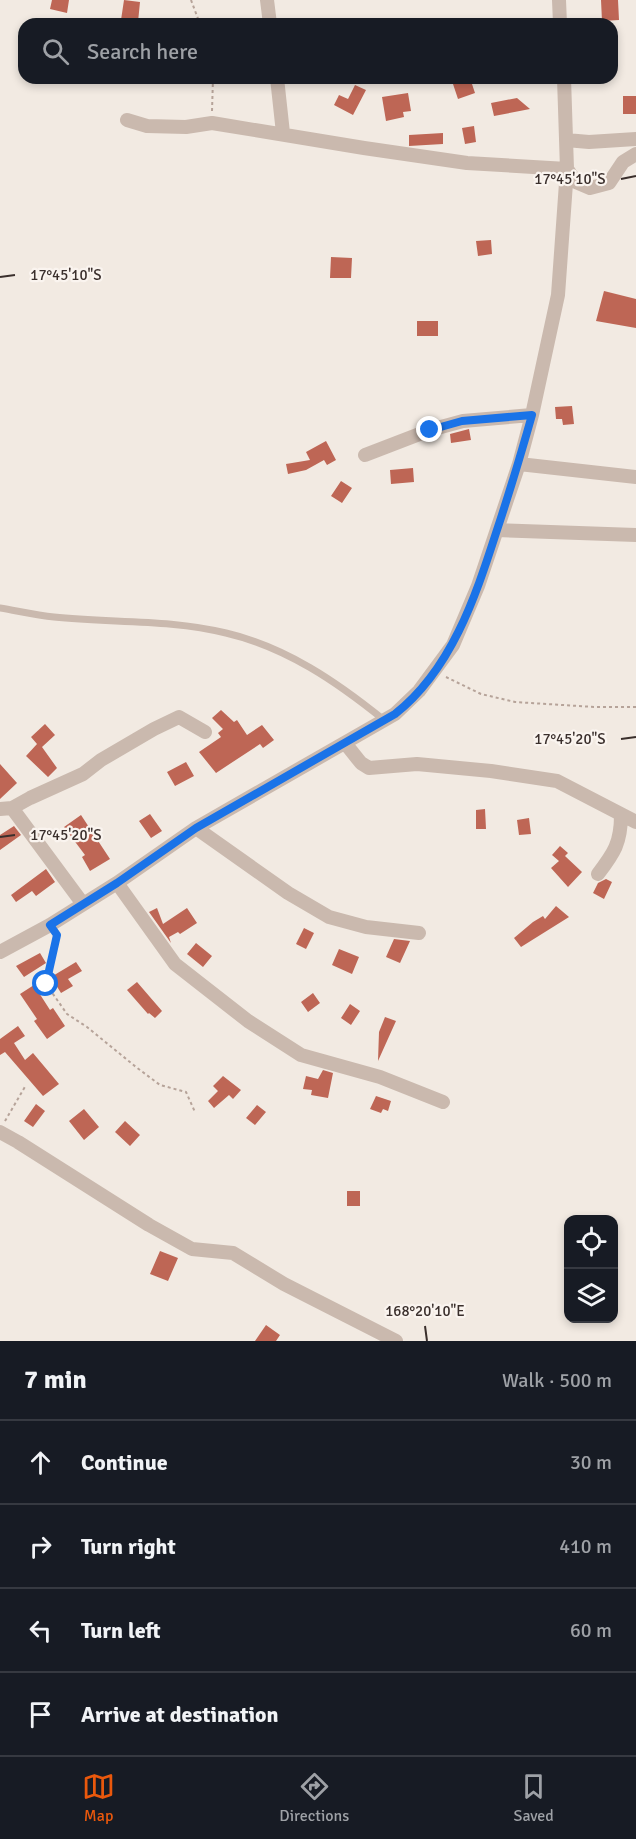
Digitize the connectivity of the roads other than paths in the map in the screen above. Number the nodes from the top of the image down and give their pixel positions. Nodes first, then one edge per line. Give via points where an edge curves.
1 (267, 0) edge
2 (559, 0) edge
3 (269, 18) edge
4 (560, 18) edge
5 (278, 84) edge
6 (564, 84) edge
7 (127, 120) dead end
8 (283, 133) junction
9 (636, 139) edge
10 (566, 140) junction
11 (636, 154) edge
12 (567, 169) junction
13 (532, 415) junction
14 (365, 455) dead end
15 (519, 464) junction
16 (636, 477) edge
17 (497, 530) junction
18 (636, 535) edge
19 (0, 608) edge
20 (384, 720) junction
21 (205, 732) dead end
22 (345, 742) junction
23 (6, 809) edge
24 (621, 815) junction
25 (636, 822) edge
26 (196, 828) junction
27 (598, 874) dead end
28 (117, 883) junction
29 (83, 904) junction
30 (419, 933) dead end
31 (0, 952) edge
32 (443, 1102) dead end
33 (2, 1127) edge
34 (396, 1341) edge

1 - 3 street
2 - 4 street
5 - 8 street
6 - 10 street
7 - 8 street via 147,126 212,123
8 - 12 street via 467,163
9 - 10 street
10 - 12 street
11 - 12 street via 623,162 609,183 590,188 576,182
12 - 13 street via 558,295
13 - 14 street via 462,421
13 - 15 street
15 - 16 street
15 - 17 street
17 - 18 street
17 - 20 street via 453,645 405,706
19 - 20 lane via 53,617 172,624 226,633 268,646 303,664 348,691
20 - 22 street
21 - 23 street via 179,717 83,774
22 - 24 street via 369,768 417,764 556,782
22 - 26 street
23 - 29 street
24 - 25 street
24 - 27 street via 616,850
26 - 28 street
26 - 30 street via 329,918
28 - 29 street
28 - 32 street via 175,964 248,1022 301,1055 380,1077
29 - 31 street
33 - 34 street via 18,1142 192,1249 234,1253 284,1284

